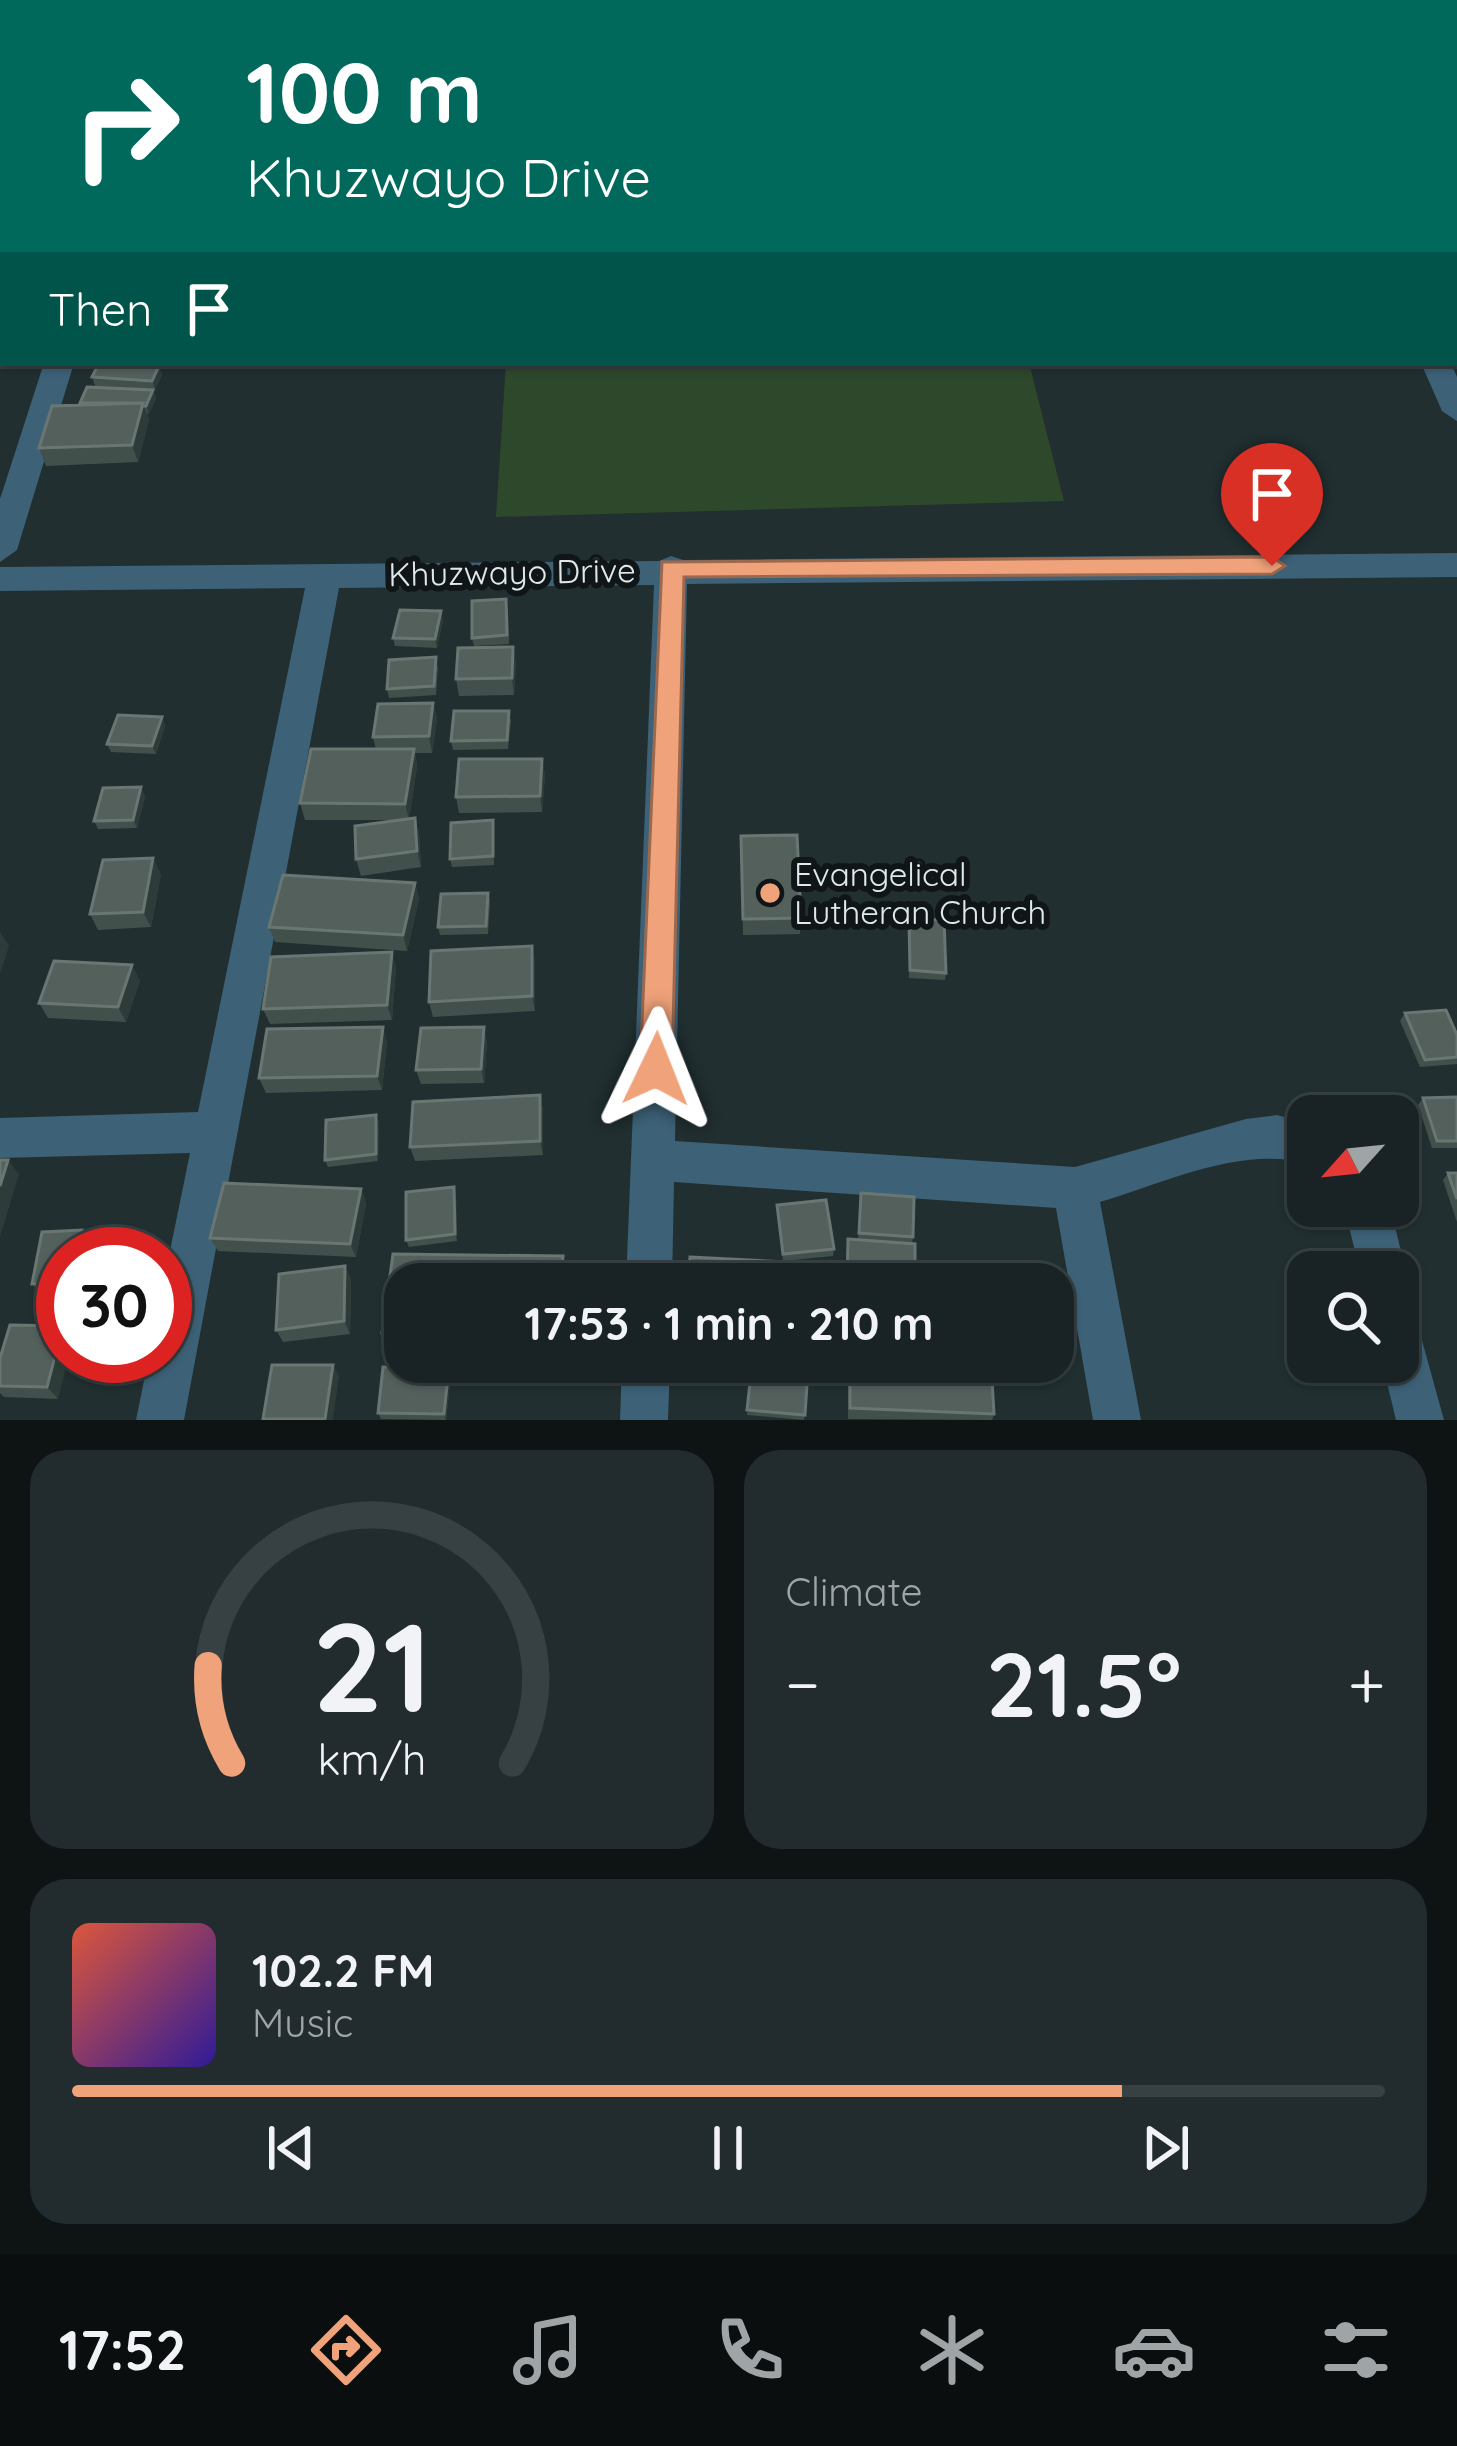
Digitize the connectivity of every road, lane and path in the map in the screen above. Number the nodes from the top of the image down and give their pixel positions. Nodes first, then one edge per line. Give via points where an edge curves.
1 (57, 366) edge
2 (1437, 366) edge
3 (1457, 411) edge
4 (0, 550) edge
5 (1457, 565) edge
6 (671, 568) junction
7 (324, 577) junction
8 (0, 579) edge
9 (218, 1132) junction
10 (0, 1138) edge
11 (1287, 1138) edge
12 (653, 1160) junction
13 (1075, 1188) junction
14 (650, 1263) edge
15 (645, 1383) edge
16 (1411, 1383) edge
17 (160, 1420) edge
18 (644, 1420) edge
19 (1117, 1420) edge
20 (1420, 1420) edge

1 - 4 street
2 - 3 street
5 - 6 street, Khuzwayo Drive
6 - 7 street, Khuzwayo Drive
6 - 12 street
7 - 8 street, Khuzwayo Drive
7 - 9 street
9 - 10 street
9 - 17 street
11 - 13 street via 1246,1139
12 - 13 street
12 - 14 street
13 - 19 street
15 - 18 street
16 - 20 street

